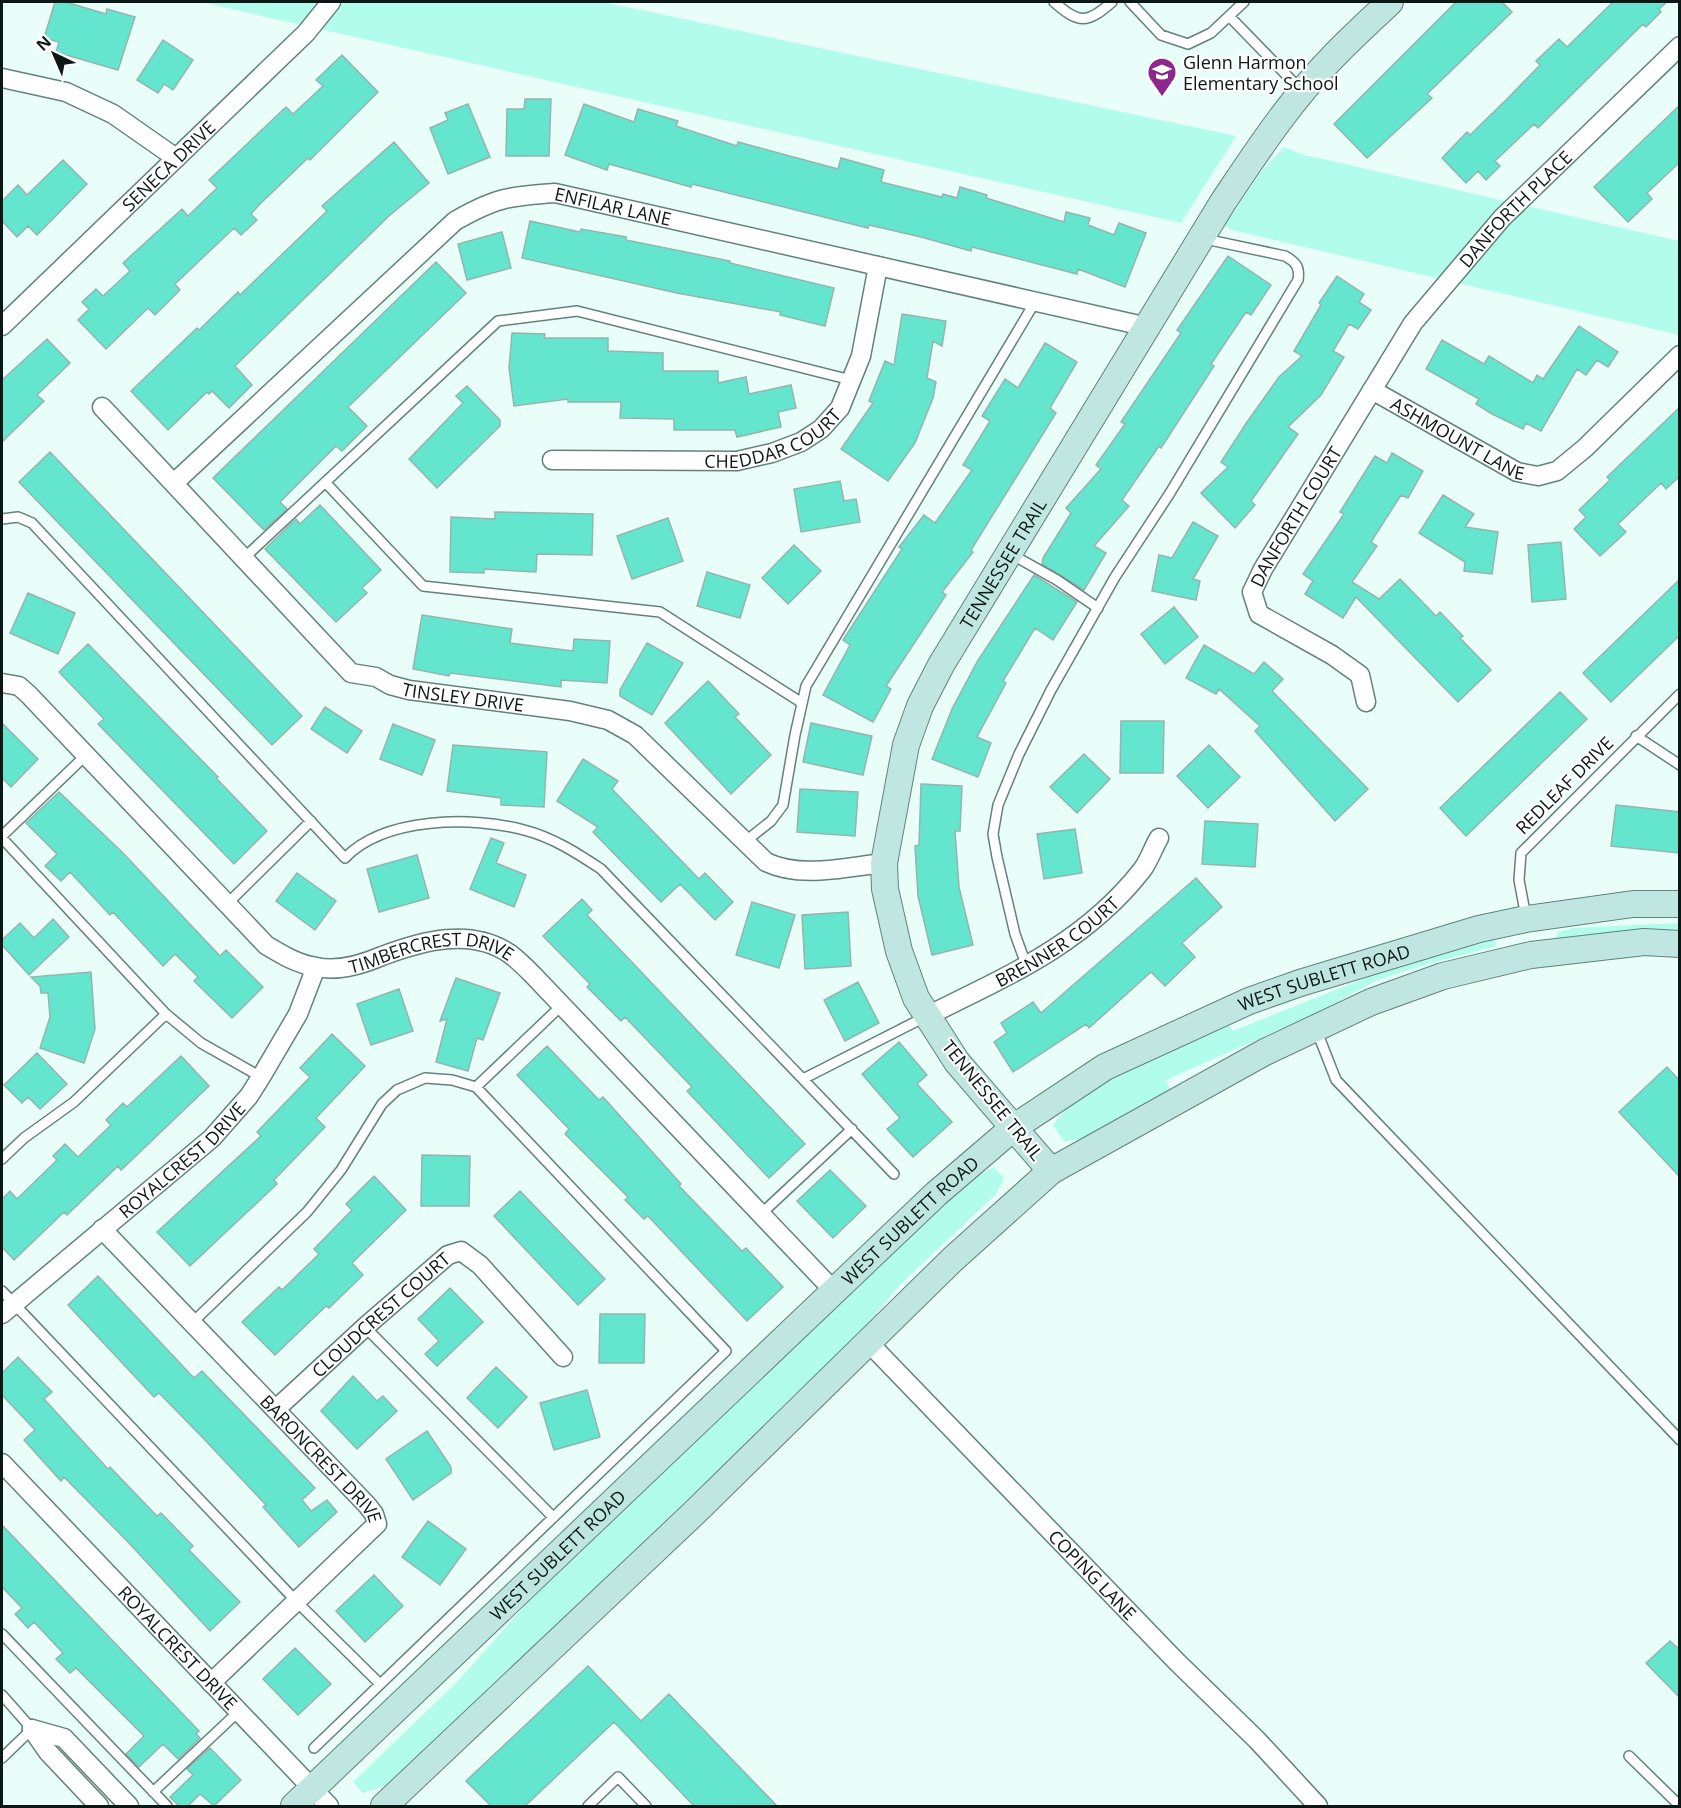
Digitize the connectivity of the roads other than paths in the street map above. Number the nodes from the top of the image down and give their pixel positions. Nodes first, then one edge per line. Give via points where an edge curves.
1 (331, 2) edge
2 (1054, 2) edge
3 (1112, 2) edge
4 (1130, 2) edge
5 (1244, 2) edge
6 (1390, 2) edge
7 (1229, 16) junction
8 (1680, 46) edge
9 (2, 78) edge
10 (1303, 92) junction
11 (176, 158) junction
12 (1202, 238) junction
13 (878, 266) junction
14 (1035, 302) junction
15 (2, 326) edge
16 (1148, 327) junction
17 (1680, 355) edge
18 (851, 380) junction
19 (1372, 390) junction
20 (102, 407) dead end
21 (552, 460) dead end
22 (325, 482) junction
23 (174, 483) junction
24 (2, 519) edge
25 (1009, 554) junction
26 (244, 558) junction
27 (1098, 608) junction
28 (2, 683) edge
29 (1680, 694) edge
30 (1366, 702) dead end
31 (802, 703) junction
32 (1636, 736) junction
33 (86, 755) junction
34 (1680, 765) edge
35 (311, 821) junction
36 (2, 837) edge
37 (1159, 838) dead end
38 (747, 841) junction
39 (884, 863) junction
40 (1680, 904) edge
41 (226, 905) junction
42 (1526, 919) junction
43 (1680, 944) edge
44 (1531, 955) junction
45 (1027, 967) junction
46 (315, 968) junction
47 (561, 1006) junction
48 (166, 1014) junction
49 (927, 1016) junction
50 (1316, 1028) junction
51 (261, 1077) junction
52 (803, 1079) junction
53 (476, 1087) junction
54 (1013, 1128) junction
55 (852, 1129) junction
56 (2, 1159) edge
57 (1052, 1171) junction
58 (894, 1174) dead end
59 (761, 1214) junction
60 (102, 1228) junction
61 (834, 1291) junction
62 (5, 1303) edge
63 (192, 1323) junction
64 (365, 1327) junction
65 (868, 1343) junction
66 (563, 1357) dead end
67 (276, 1409) junction
68 (1680, 1440) edge
69 (2, 1463) edge
70 (553, 1517) junction
71 (297, 1602) junction
72 (2, 1634) edge
73 (211, 1683) junction
74 (380, 1684) junction
75 (2, 1695) edge
76 (238, 1712) junction
77 (32, 1729) junction
78 (314, 1748) dead end
79 (1629, 1756) dead end
80 (2, 1758) edge
81 (153, 1792) junction
82 (312, 1801) edge
83 (99, 1806) edge
84 (129, 1806) edge
85 (167, 1806) edge
86 (384, 1806) edge
87 (588, 1806) edge
88 (646, 1806) edge
89 (1318, 1806) edge
90 (1680, 1806) edge

1 - 11 street, SENECA DRIVE via 306,33
2 - 3 lane via 1081,20
4 - 7 lane via 1161,35 1188,44 1212,33
5 - 7 lane
6 - 10 main road, TENNESSEE TRAIL
7 - 10 lane
8 - 19 street, DANFORTH PLACE via 1502,218 1413,322
9 - 11 street via 66,92 113,114
10 - 12 main road, TENNESSEE TRAIL via 1271,130
11 - 15 street, SENECA DRIVE
12 - 16 main road, TENNESSEE TRAIL
12 - 27 lane via 1285,256 1296,262 1298,280
13 - 14 street, ENFILAR LANE
13 - 18 street, CHEDDAR COURT via 861,356
13 - 23 street, ENFILAR LANE via 555,193 510,196 487,203 455,222 408,263
14 - 16 street, ENFILAR LANE
14 - 31 lane via 842,623 807,686
16 - 25 main road, TENNESSEE TRAIL
17 - 19 street, ASHMOUNT LANE via 1585,448 1557,471 1538,476 1517,472
18 - 21 street, CHEDDAR COURT via 840,408 821,429 772,453 737,461
18 - 22 lane via 577,311 498,321
19 - 30 street, DANFORTH COURT via 1252,592 1259,614 1360,675
20 - 23 street, TINSLEY DRIVE
22 - 26 lane
22 - 31 lane via 423,586 660,612
23 - 26 street, TINSLEY DRIVE
24 - 35 lane via 18,517 32,523
25 - 27 lane
25 - 39 main road, TENNESSEE TRAIL via 920,706 906,745
26 - 38 street, TINSLEY DRIVE via 351,673 376,677 409,690 570,711 608,720 635,735
27 - 45 lane via 1019,754 998,805 993,834 997,857
28 - 33 street, TIMBERCREST DRIVE via 19,686
29 - 32 lane, REDLEAF DRIVE
31 - 38 lane via 783,805
32 - 34 lane
32 - 42 lane, REDLEAF DRIVE via 1521,853 1518,880
33 - 36 lane
33 - 41 street, TIMBERCREST DRIVE
35 - 41 lane
35 - 52 lane via 345,858 358,844 430,823 479,822 524,830 565,846 601,869
36 - 48 lane
37 - 45 street, BRENNER COURT via 1143,869 1116,898 1064,945
38 - 39 street, TINSLEY DRIVE via 766,862 782,869
39 - 49 main road, TENNESSEE TRAIL via 885,890 899,951
40 - 42 main road, WEST SUBLETT ROAD via 1633,904
41 - 46 street, TIMBERCREST DRIVE via 266,945
42 - 44 main road
42 - 54 main road, WEST SUBLETT ROAD via 1479,929 1249,1001 1105,1067
43 - 44 main road, WEST SUBLETT ROAD via 1644,942
44 - 50 main road, WEST SUBLETT ROAD via 1443,976 1371,1002
45 - 49 street, BRENNER COURT
46 - 47 street, TIMBERCREST DRIVE via 362,964 412,945 443,939 486,942 509,954
46 - 51 street, ROYALCREST DRIVE via 298,1014
47 - 53 lane
47 - 59 street, TIMBERCREST DRIVE
48 - 51 lane via 201,1043
48 - 56 lane via 74,1102
49 - 52 lane
49 - 54 main road, TENNESSEE TRAIL via 957,1062
50 - 57 main road, WEST SUBLETT ROAD via 1212,1079
50 - 68 lane via 1336,1080
51 - 60 street, ROYALCREST DRIVE via 212,1138
52 - 55 lane
53 - 63 lane via 424,1078 397,1090 382,1104 340,1170 307,1212
53 - 70 lane via 726,1350
54 - 57 main road, TENNESSEE TRAIL
54 - 61 main road, WEST SUBLETT ROAD via 936,1194
55 - 58 lane
55 - 59 lane
57 - 65 main road, WEST SUBLETT ROAD via 993,1221
59 - 61 street, TIMBERCREST DRIVE
60 - 62 street, ROYALCREST DRIVE
60 - 63 street, BARONCREST DRIVE
61 - 82 main road, WEST SUBLETT ROAD
62 - 71 lane
63 - 67 street, BARONCREST DRIVE
64 - 66 street, CLOUDCREST COURT via 448,1255 460,1251 480,1265
64 - 67 street, CLOUDCREST COURT
64 - 70 lane
65 - 86 main road, WEST SUBLETT ROAD
65 - 89 street, COPING LANE
67 - 71 street, BARONCREST DRIVE via 367,1505 377,1524
69 - 73 street, ROYALCREST DRIVE
70 - 74 lane
71 - 73 street, BARONCREST DRIVE
71 - 74 lane
72 - 81 lane
73 - 76 street, ROYALCREST DRIVE
74 - 78 lane
75 - 77 lane
76 - 81 lane
76 - 82 street, ROYALCREST DRIVE
77 - 80 lane
77 - 83 street via 48,1752
77 - 84 street via 64,1738
79 - 90 lane
81 - 85 lane
87 - 88 lane via 618,1778

